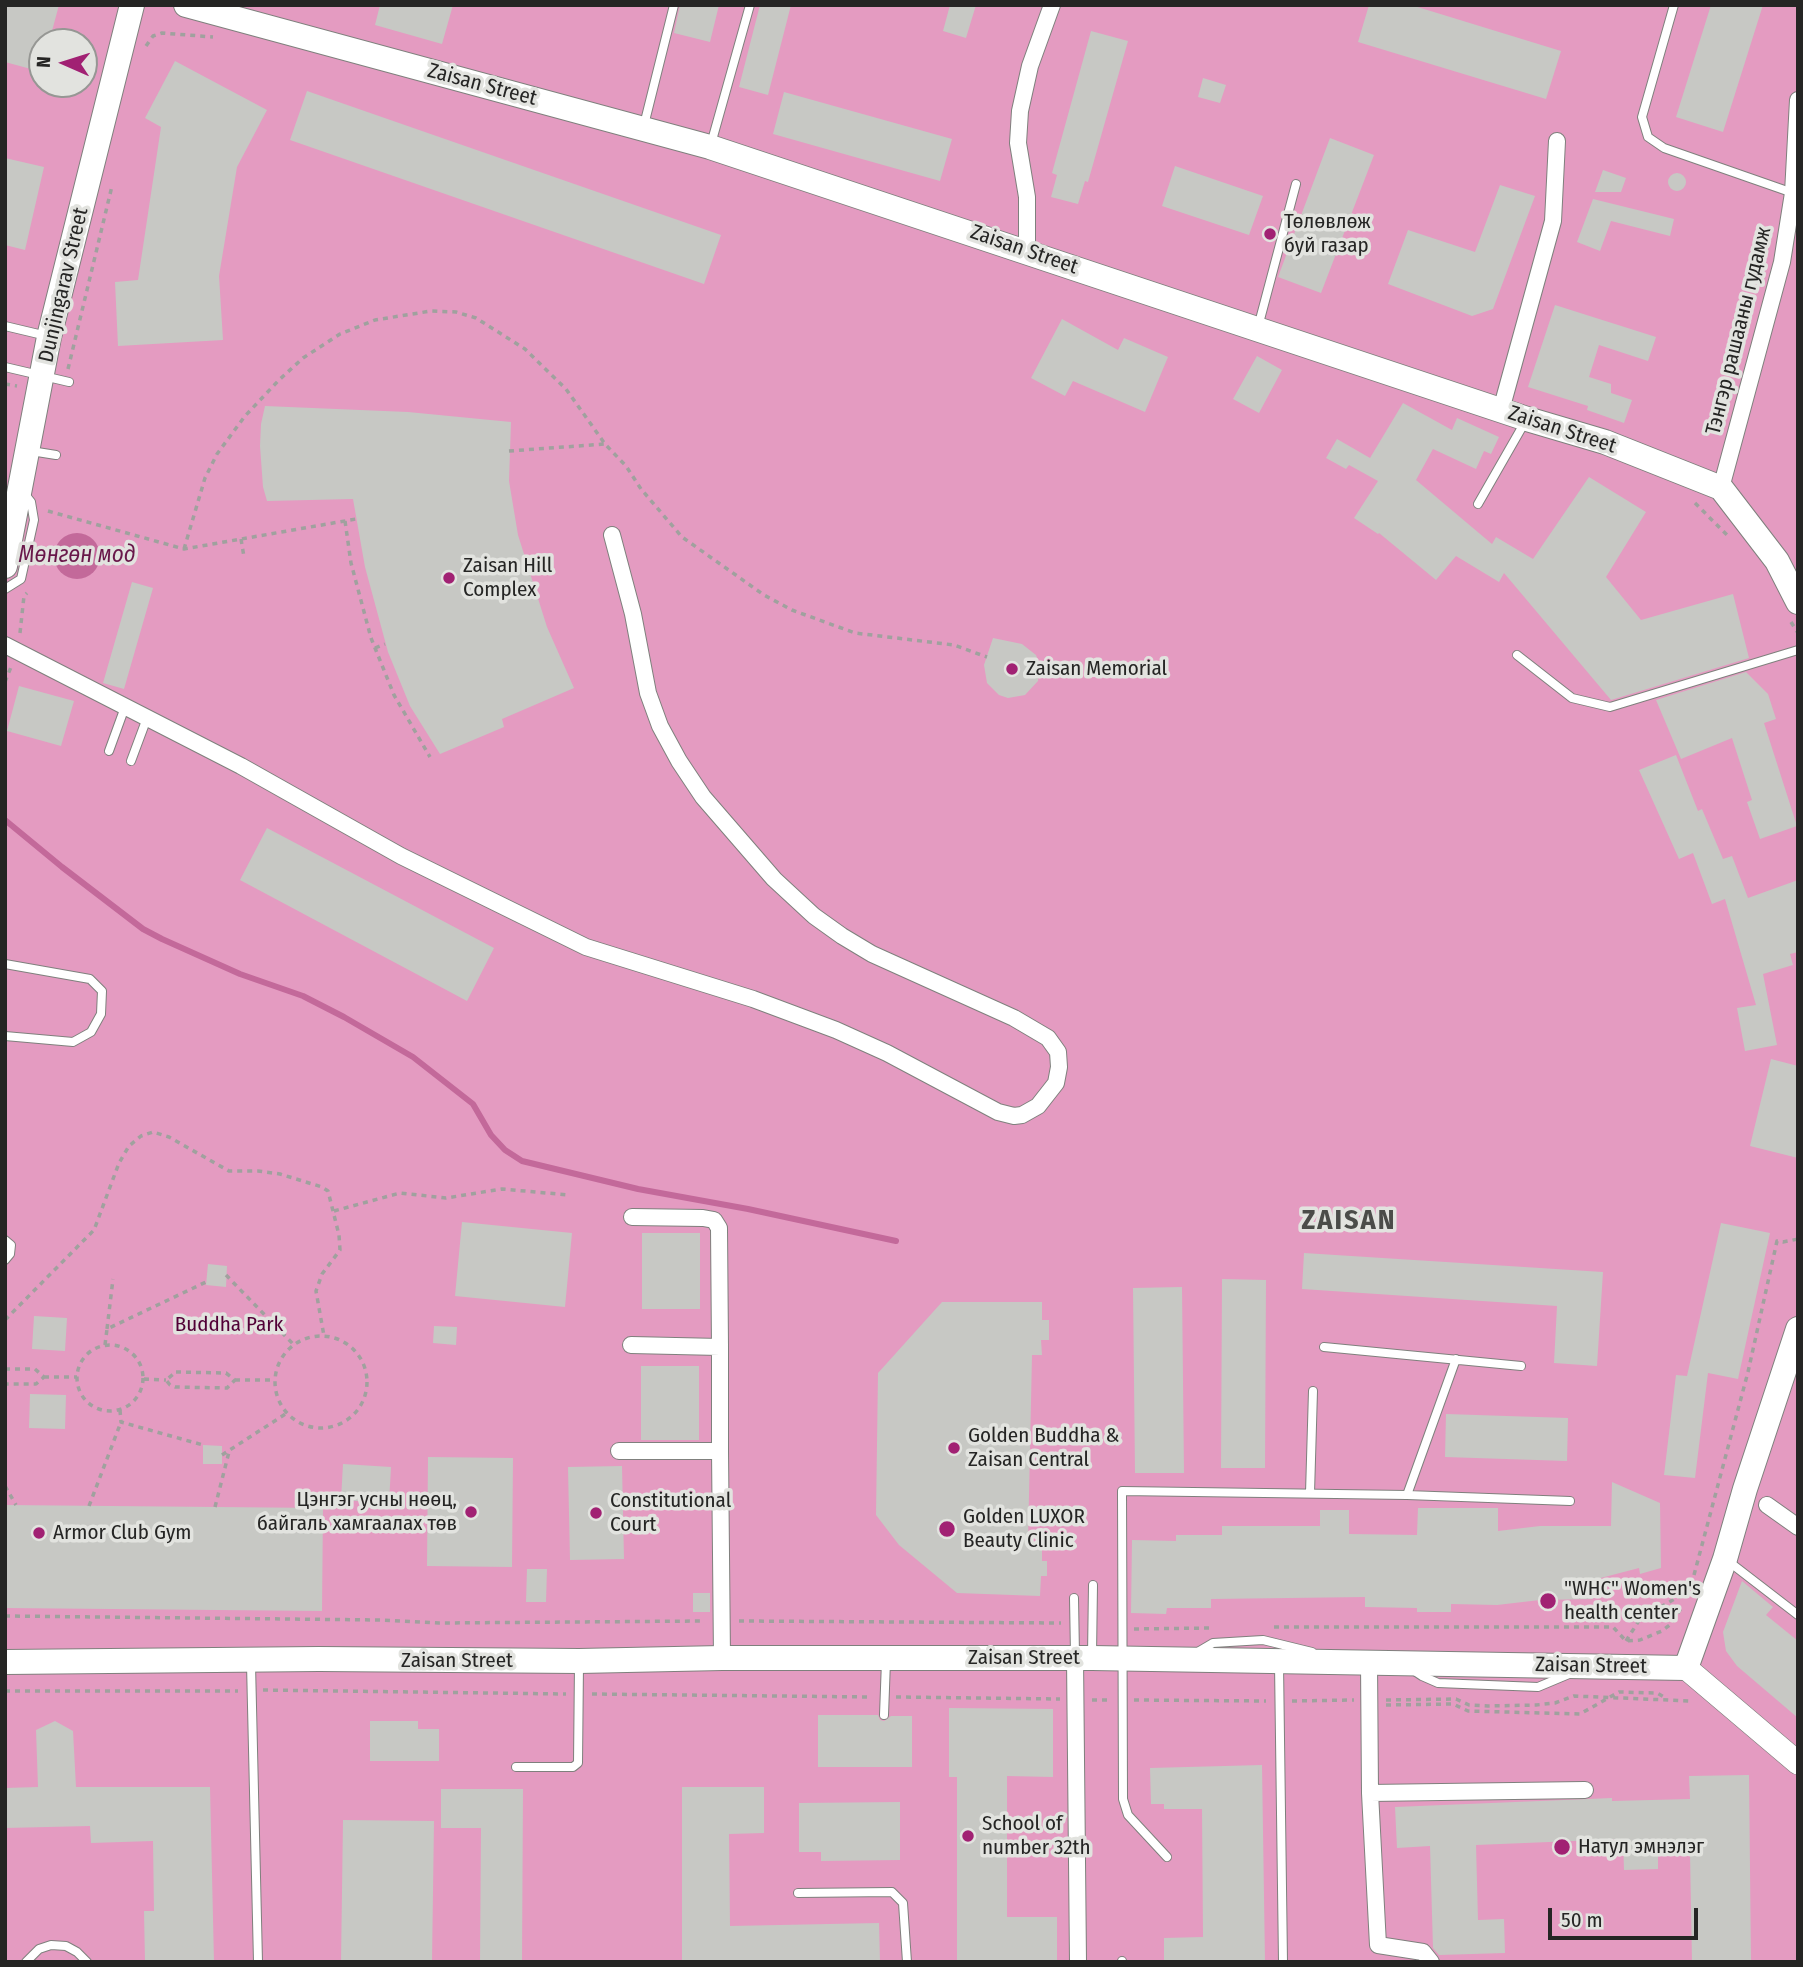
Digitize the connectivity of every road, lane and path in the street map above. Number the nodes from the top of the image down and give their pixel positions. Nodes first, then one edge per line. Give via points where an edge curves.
1 (132, 5) edge
2 (186, 5) edge
3 (674, 5) edge
4 (750, 5) edge
5 (1052, 5) edge
6 (1674, 5) edge
7 (215, 37) dead end
8 (145, 50) dead end
9 (1798, 100) edge
10 (643, 128) junction
11 (1557, 141) dead end
12 (710, 146) junction
13 (114, 176) dead end
14 (1296, 184) dead end
15 (1793, 193) junction
16 (1027, 251) junction
17 (5, 326) edge
18 (1257, 330) junction
19 (49, 337) junction
20 (5, 366) edge
21 (59, 379) junction
22 (5, 384) edge
23 (19, 387) dead end
24 (1501, 410) junction
25 (1527, 419) junction
26 (605, 444) junction
27 (28, 450) junction
28 (509, 451) dead end
29 (56, 455) dead end
30 (1721, 488) junction
31 (20, 489) junction
32 (45, 499) dead end
33 (1689, 499) dead end
34 (1478, 504) dead end
35 (48, 511) junction
36 (5, 516) edge
37 (356, 519) dead end
38 (345, 521) junction
39 (46, 523) dead end
40 (612, 535) dead end
41 (241, 539) junction
42 (1732, 541) dead end
43 (184, 549) junction
44 (244, 557) dead end
45 (5, 566) edge
46 (34, 586) dead end
47 (5, 589) edge
48 (1791, 607) edge
49 (1798, 633) edge
50 (385, 644) dead end
51 (11, 648) edge
52 (375, 648) junction
53 (1798, 650) edge
54 (1517, 655) dead end
55 (987, 657) dead end
56 (5, 681) edge
57 (125, 707) junction
58 (148, 718) junction
59 (109, 751) dead end
60 (430, 757) dead end
61 (131, 761) dead end
62 (5, 964) edge
63 (5, 1036) edge
64 (569, 1195) dead end
65 (334, 1211) junction
66 (632, 1217) dead end
67 (1798, 1239) edge
68 (5, 1240) edge
69 (5, 1260) edge
70 (226, 1275) dead end
71 (113, 1279) dead end
72 (206, 1282) dead end
73 (5, 1320) edge
74 (107, 1329) junction
75 (1798, 1329) edge
76 (324, 1336) junction
77 (105, 1345) junction
78 (293, 1345) junction
79 (631, 1345) dead end
80 (720, 1347) junction
81 (1324, 1347) dead end
82 (1456, 1359) junction
83 (1521, 1366) dead end
84 (5, 1369) edge
85 (44, 1377) junction
86 (77, 1377) junction
87 (144, 1379) junction
88 (166, 1380) junction
89 (235, 1380) junction
90 (275, 1380) junction
91 (5, 1384) edge
92 (1312, 1391) dead end
93 (120, 1410) junction
94 (287, 1412) junction
95 (121, 1422) junction
96 (203, 1446) dead end
97 (229, 1450) junction
98 (619, 1451) dead end
99 (720, 1451) junction
100 (222, 1455) dead end
101 (5, 1486) edge
102 (1745, 1489) junction
103 (1310, 1493) junction
104 (1407, 1494) junction
105 (1570, 1501) dead end
106 (16, 1505) dead end
107 (1766, 1505) joint
108 (89, 1506) dead end
109 (215, 1507) dead end
110 (1798, 1527) edge
111 (1725, 1559) junction
112 (1692, 1581) dead end
113 (1093, 1584) dead end
114 (1074, 1598) dead end
115 (1798, 1615) edge
116 (5, 1616) edge
117 (722, 1621) junction
118 (1074, 1623) junction
119 (1269, 1627) dead end
120 (1216, 1628) dead end
121 (1121, 1629) junction
122 (1626, 1641) junction
123 (722, 1658) junction
124 (886, 1658) junction
125 (1084, 1658) junction
126 (1121, 1659) junction
127 (1189, 1660) junction
128 (250, 1661) junction
129 (579, 1661) junction
130 (1279, 1661) junction
131 (5, 1662) edge
132 (1360, 1662) junction
133 (1686, 1668) junction
134 (251, 1690) junction
135 (5, 1691) edge
136 (579, 1694) junction
137 (885, 1697) junction
138 (1607, 1697) junction
139 (1076, 1699) junction
140 (1122, 1700) junction
141 (1375, 1700) junction
142 (1278, 1701) junction
143 (1694, 1701) dead end
144 (884, 1715) dead end
145 (1798, 1763) edge
146 (516, 1767) dead end
147 (1586, 1790) dead end
148 (1370, 1793) junction
149 (1167, 1857) dead end
150 (798, 1893) dead end
151 (1378, 1945) junction
152 (26, 1962) edge
153 (87, 1962) edge
154 (258, 1962) edge
155 (907, 1962) edge
156 (1078, 1962) edge
157 (1283, 1962) edge
158 (1378, 1962) edge
159 (1431, 1962) edge

1 - 19 main road, Dunjingarav Street
2 - 10 main road, Zaisan Street
3 - 10 lane
4 - 12 lane
5 - 16 street via 1020,111 1018,143 1027,197
6 - 15 lane via 1642,117 1648,137 1664,148
7 - 8 path via 162,33 147,42
9 - 15 street, Тэнгэр рашааны гудамж
10 - 12 main road, Zaisan Street
11 - 24 street via 1553,221
12 - 16 main road, Zaisan Street
13 - 21 path
14 - 18 lane
15 - 30 street, Тэнгэр рашааны гудамж via 1782,262
16 - 18 main road, Zaisan Street
17 - 19 lane
18 - 24 main road, Zaisan Street
19 - 21 main road, Dunjingarav Street
20 - 21 lane
21 - 27 main road, Dunjingarav Street
22 - 23 path
24 - 25 main road, Zaisan Street
25 - 30 main road, Zaisan Street via 1605,442
25 - 34 lane
26 - 28 path
26 - 43 path via 566,389 525,349 476,318 431,311 375,320 320,345 246,416 205,478
26 - 55 path via 682,537 764,595 855,633 954,645
27 - 29 lane
27 - 31 main road, Dunjingarav Street
30 - 48 main road via 1777,561
31 - 36 lane via 10,493
31 - 45 main road, Dunjingarav Street
31 - 47 lane via 31,502 34,520 21,579
32 - 35 path
33 - 42 path
35 - 39 path
35 - 43 path
37 - 38 path
38 - 41 path
38 - 52 path via 351,563
40 - 58 street via 648,693 660,726 703,797 774,879 842,936 1048,1038 1058,1052 1059,1067 1056,1083 1038,1106 1023,1115 998,1112 836,1030 586,947 401,856
41 - 43 path
41 - 44 path
46 - 51 path via 24,596
48 - 49 path
50 - 52 path
51 - 56 path
51 - 57 street
52 - 60 path via 394,695
53 - 54 lane via 1610,707 1572,698
57 - 58 street
57 - 59 lane
58 - 61 lane
62 - 63 lane via 90,979 102,991 101,1014 90,1032 73,1042
64 - 65 path via 502,1189 446,1198 400,1193
65 - 73 path via 322,1186 280,1174 229,1171 153,1132 129,1146 94,1230
65 - 76 path via 340,1250 321,1274 316,1291
66 - 80 street via 714,1220 719,1228
67 - 112 path via 1777,1241 1748,1372
68 - 69 lane via 11,1245
70 - 78 path
71 - 74 path
72 - 74 path
74 - 77 path
75 - 102 main road
76 - 78 path
76 - 94 path via 347,1344 362,1362 367,1385 359,1408 352,1417 330,1427 307,1426
77 - 86 path via 84,1358
77 - 87 path via 131,1352
78 - 90 path via 281,1360
79 - 80 street
80 - 99 street
81 - 82 lane
82 - 83 lane
82 - 104 lane
84 - 85 path via 35,1369
85 - 86 path
85 - 91 path via 36,1384
86 - 93 path via 90,1404
87 - 88 path
87 - 93 path via 137,1399
88 - 89 path via 176,1372 226,1373
88 - 89 path via 175,1387 227,1388
89 - 90 path
90 - 94 path
92 - 103 lane
93 - 95 path
94 - 97 path
95 - 96 path
95 - 108 path
97 - 100 path
97 - 109 path
98 - 99 street
99 - 117 street
101 - 106 path
102 - 107 lane
102 - 111 main road
103 - 104 lane
103 - 121 lane via 1122,1491
104 - 105 lane
107 - 110 street
111 - 115 lane
111 - 133 main road
113 - 125 lane
114 - 118 lane
116 - 117 path via 439,1623
117 - 118 path
117 - 123 street
118 - 125 lane
119 - 122 path via 1613,1627
120 - 121 path
121 - 126 lane
122 - 122 path via 1640,1619 1689,1594 1679,1614 1662,1631
123 - 124 main road, Zaisan Street
123 - 129 main road, Zaisan Street
124 - 125 main road, Zaisan Street
124 - 137 lane
125 - 126 main road, Zaisan Street
125 - 139 street
126 - 127 main road, Zaisan Street
126 - 140 lane
127 - 130 main road, Zaisan Street
127 - 132 lane via 1213,1643 1263,1640
128 - 129 main road, Zaisan Street
128 - 131 main road, Zaisan Street
128 - 134 lane
129 - 136 lane
130 - 132 main road, Zaisan Street
130 - 142 lane
132 - 133 main road, Zaisan Street
132 - 141 street
133 - 145 street
134 - 135 path
134 - 136 path
134 - 154 lane
136 - 137 path
136 - 146 lane via 577,1765
137 - 139 path
137 - 144 lane
138 - 141 path via 1574,1696 1536,1705 1469,1705 1456,1699
138 - 141 path via 1580,1714 1468,1711 1453,1704 1384,1705
138 - 143 path
139 - 140 path
139 - 156 street
140 - 142 path
140 - 149 lane via 1123,1799 1128,1815
141 - 142 path
141 - 148 street
142 - 157 lane
147 - 148 street
148 - 151 street
150 - 155 lane via 892,1892 903,1903
151 - 158 street
151 - 159 street via 1423,1952
152 - 153 lane via 51,1945 66,1946

